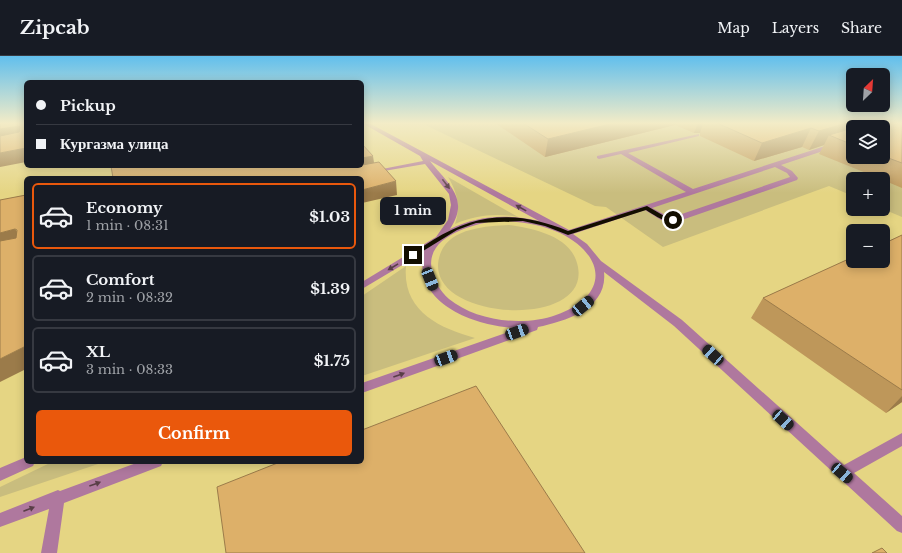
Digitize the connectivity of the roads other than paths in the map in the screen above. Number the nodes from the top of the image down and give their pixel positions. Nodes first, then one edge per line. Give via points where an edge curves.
1 (407, 146) edge
2 (648, 146) edge
3 (830, 146) edge
4 (622, 152) junction
5 (421, 154) junction
6 (599, 157) dead end
7 (427, 162) junction
8 (774, 164) junction
9 (369, 173) edge
10 (692, 192) junction
11 (647, 208) junction
12 (568, 233) junction
13 (439, 239) junction
14 (599, 262) junction
15 (364, 285) edge
16 (545, 322) junction
17 (364, 387) edge
18 (902, 439) edge
19 (24, 464) edge
20 (150, 464) edge
21 (842, 473) junction
22 (0, 475) edge
23 (58, 497) junction
24 (0, 520) edge
25 (902, 526) edge
26 (50, 553) edge

1 - 5 street
2 - 4 street
3 - 8 street
4 - 6 street
4 - 10 street
5 - 7 street
12 -> 5 street
7 - 9 street
7 -> 13 street via 453,194 455,205 452,220
8 - 10 street
8 - 11 street via 790,172 794,178 673,220
10 - 11 street
11 - 12 street
12 - 13 street via 546,224 498,218 455,229
12 - 14 street via 585,246
13 -> 15 street
13 - 16 street via 428,253 426,270 433,288 451,305 478,318 512,325
14 - 16 street via 600,280 592,299 574,314
14 - 21 street via 678,323
17 -> 16 street
18 - 21 street
19 - 22 street
23 -> 20 street
21 - 25 street
24 -> 23 street
23 - 26 street

